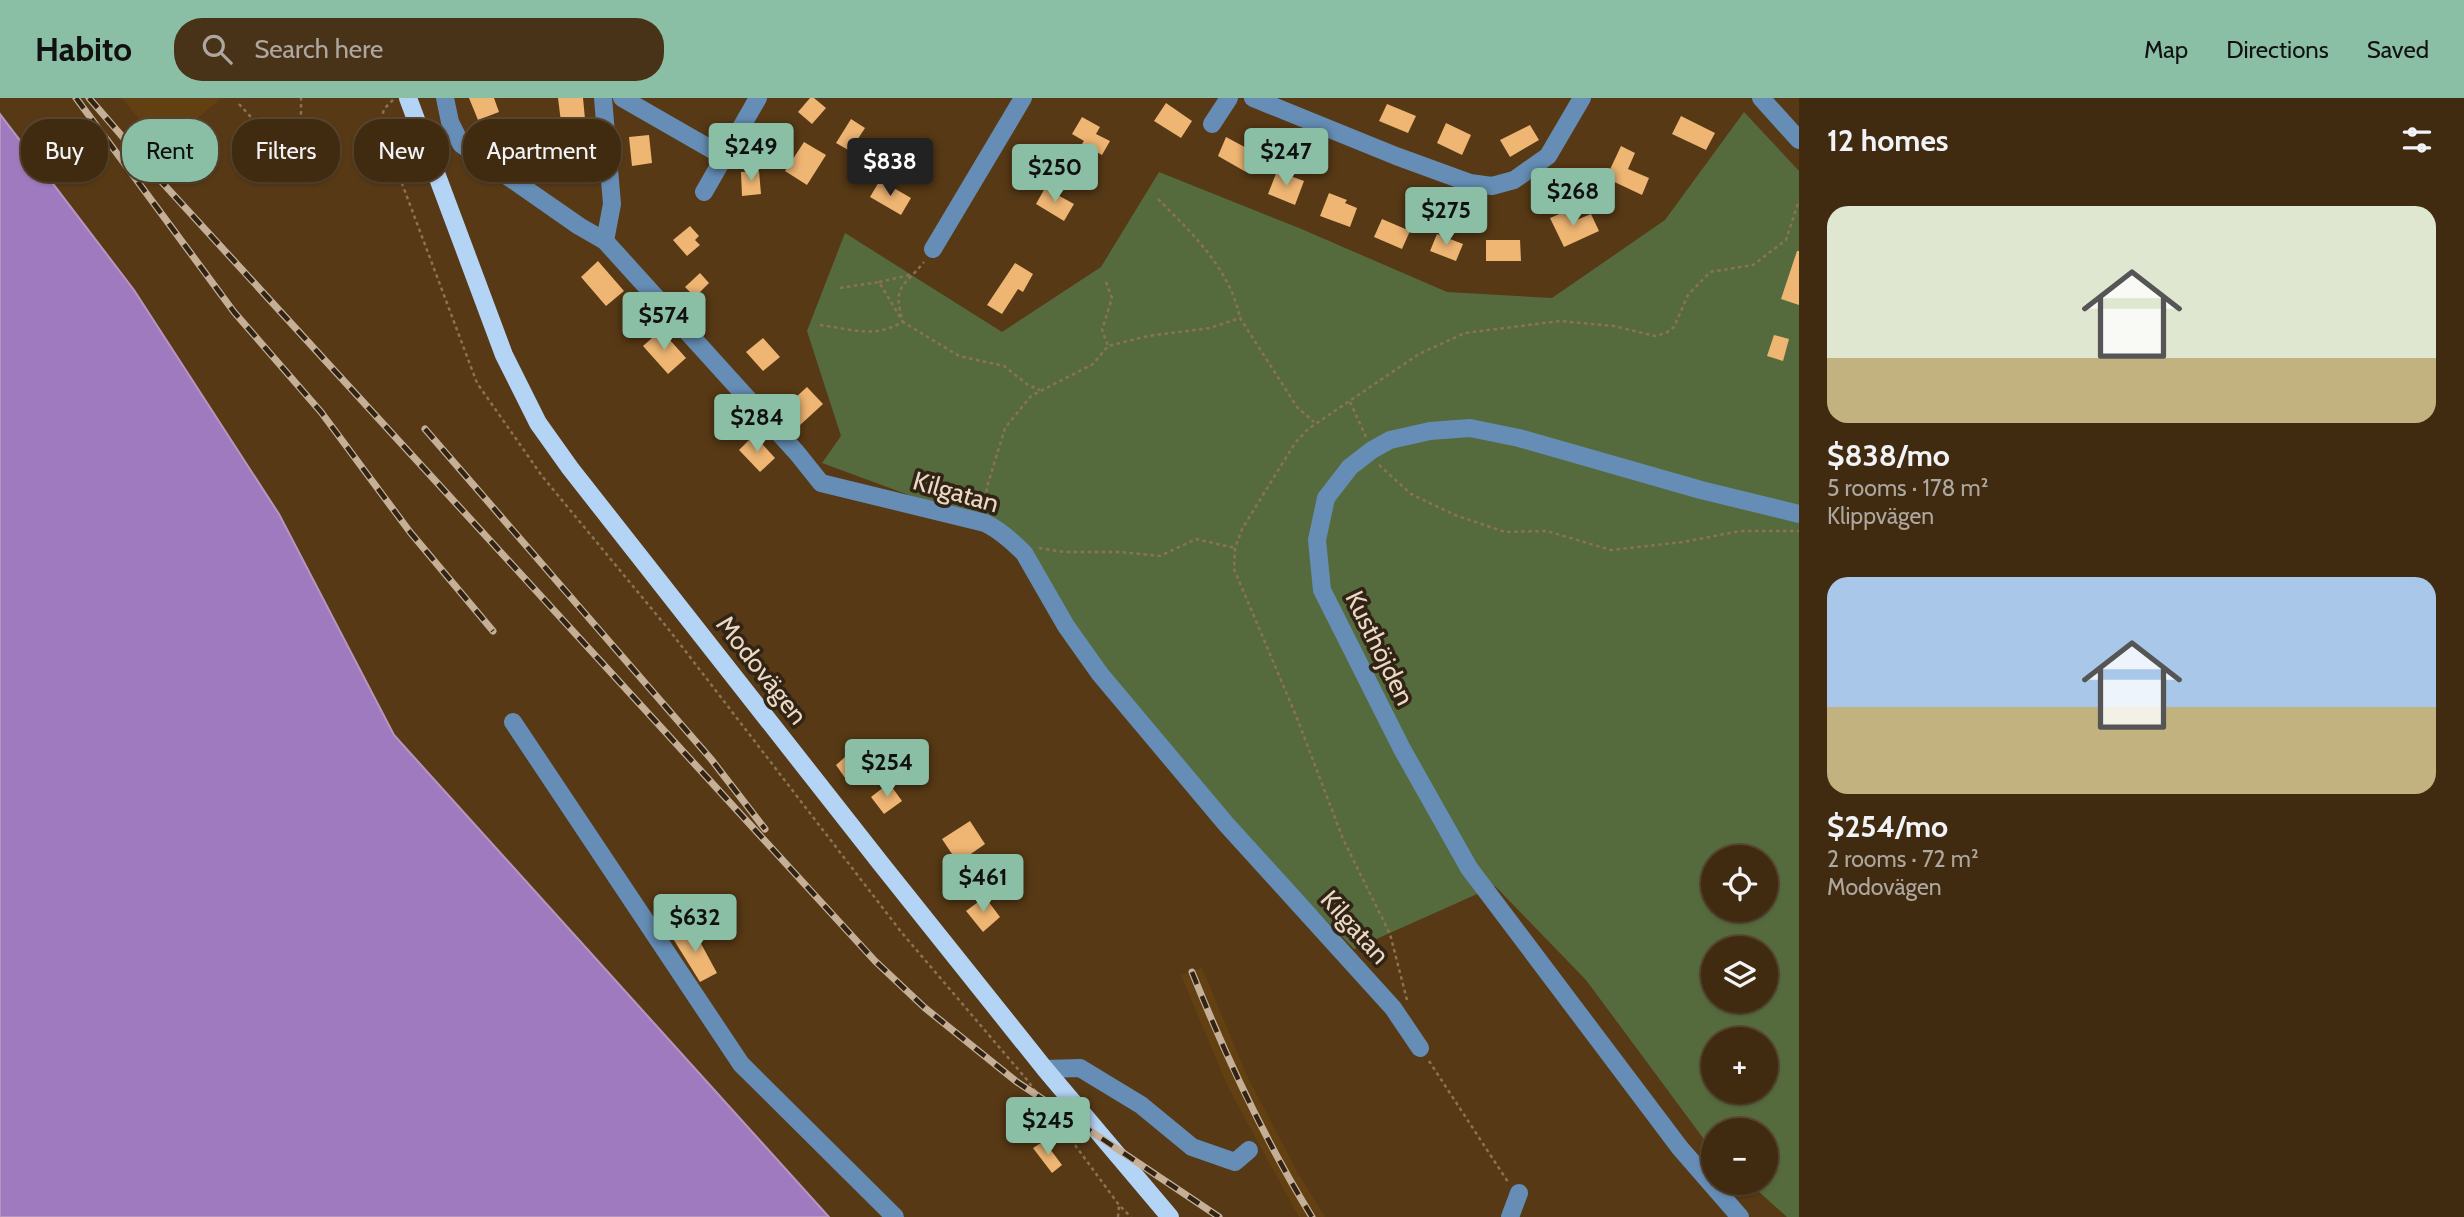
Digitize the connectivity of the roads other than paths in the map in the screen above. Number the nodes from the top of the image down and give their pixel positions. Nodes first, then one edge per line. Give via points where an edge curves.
1 (445, 98) edge
2 (603, 98) edge
3 (622, 98) edge
4 (758, 98) edge
5 (1023, 98) edge
6 (1229, 98) edge
7 (1253, 98) edge
8 (1582, 98) edge
9 (1760, 98) edge
10 (409, 103) edge
11 (1212, 124) dead end
12 (1799, 140) edge
13 (723, 156) junction
14 (704, 192) dead end
15 (605, 241) junction
16 (933, 249) road end
17 (1799, 514) edge
18 (513, 722) dead end
19 (1420, 1048) road end
20 (1045, 1069) junction
21 (1249, 1150) dead end
22 (1519, 1193) road end
23 (1164, 1215) edge
24 (895, 1217) edge
25 (1510, 1217) edge
26 (1740, 1217) edge

1 - 15 street, Kilgatan via 461,144
2 - 15 street via 612,204
3 - 13 street
4 - 13 street
5 - 16 street
6 - 11 street
7 - 8 street via 1396,156 1485,186 1514,180 1548,156
9 - 12 street
10 - 20 main road, Modovägen via 504,355 538,423
13 - 14 street
15 - 19 street, Kilgatan via 821,484 985,523 1015,544 1101,674 1226,824 1393,1008
17 - 26 street, Kusthöjden via 1470,428 1430,431 1390,440 1372,450 1350,467 1326,498 1317,540 1322,590 1402,749 1469,868 1680,1148
18 - 24 street via 741,1064
20 - 21 street via 1080,1068 1141,1105 1192,1147 1235,1162
20 - 23 main road, Modovägen
22 - 25 street

